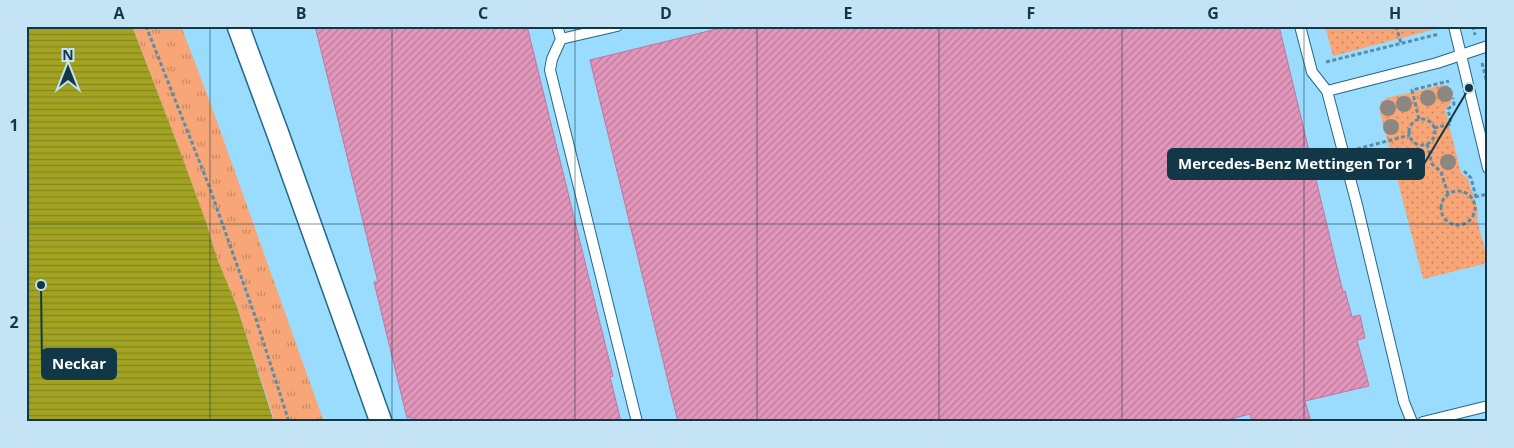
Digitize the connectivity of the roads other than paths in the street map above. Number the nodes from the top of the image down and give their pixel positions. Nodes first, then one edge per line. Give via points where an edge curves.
1 (238, 26) edge
2 (557, 26) edge
3 (617, 26) edge
4 (1300, 26) edge
5 (1454, 26) edge
6 (561, 39) junction
7 (1488, 46) edge
8 (1462, 55) junction
9 (1327, 91) junction
10 (1488, 168) edge
11 (1488, 406) edge
12 (381, 422) edge
13 (637, 422) edge
14 (1412, 422) edge
15 (1423, 422) edge

1 - 12 street
2 - 6 lane
3 - 6 lane
4 - 9 lane via 1309,66
5 - 8 lane
6 - 13 lane via 550,70
7 - 8 lane
8 - 9 lane
8 - 10 lane
9 - 14 lane via 1404,402
11 - 15 lane

